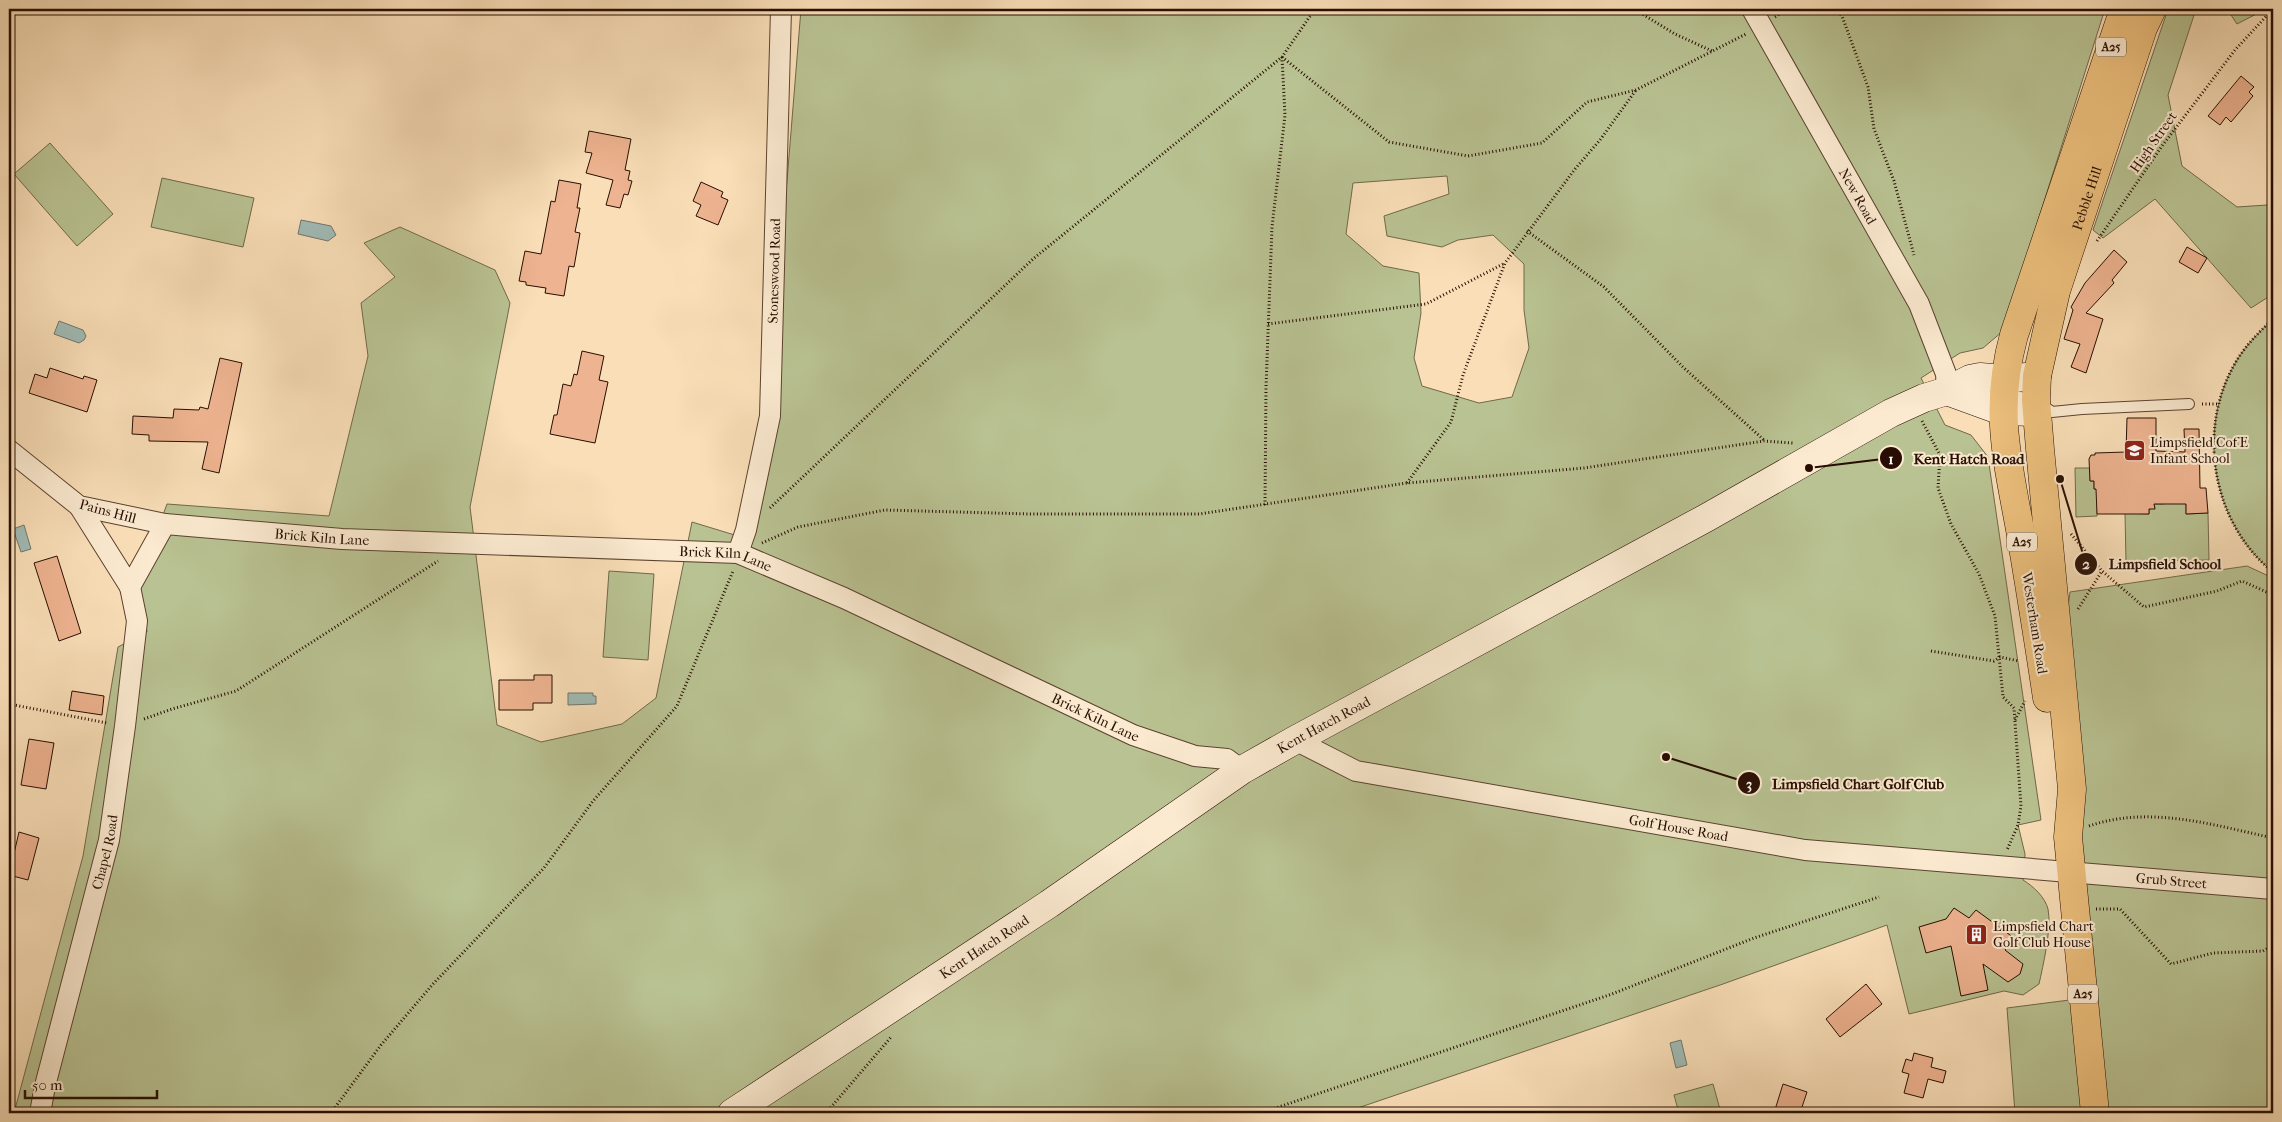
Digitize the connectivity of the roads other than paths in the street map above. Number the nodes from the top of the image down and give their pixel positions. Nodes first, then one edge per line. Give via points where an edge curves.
1 (781, 9) edge
2 (1752, 9) edge
3 (2124, 9) edge
4 (2152, 9) edge
5 (1947, 391) junction
6 (2003, 395) junction
7 (2037, 395) junction
8 (2189, 404) dead end
9 (9, 450) edge
10 (79, 506) junction
11 (165, 524) junction
12 (738, 554) junction
13 (130, 587) junction
14 (1295, 740) junction
15 (1242, 770) junction
16 (2068, 837) junction
17 (2071, 874) junction
18 (2273, 889) edge
19 (40, 1113) edge
20 (732, 1113) edge
21 (2095, 1113) edge

1 - 12 street, Stoneswood Road via 770,416
2 - 5 street, New Road via 1919,304 1946,374
3 - 6 main road, Pebble Hill / A25 via 2014,335
4 - 7 main road, Pebble Hill via 2056,291
5 - 6 main road
5 - 14 main road, Kent Hatch Road via 1912,402 1706,518
6 - 7 main road
6 - 7 main road
6 - 16 main road, Westerham Road / A25 via 2006,458 2042,666 2057,790
7 - 8 lane via 2052,412
7 - 16 main road, Westerham Road via 2072,788
9 - 10 street, Pains Hill
10 - 11 street, Pains Hill
10 - 13 street
11 - 12 street, Brick Kiln Lane via 342,539
11 - 13 street
12 - 15 street, Brick Kiln Lane via 844,598 1133,734 1195,756 1227,759
13 - 19 street, Chapel Road via 137,621 109,840
14 - 15 main road, Kent Hatch Road
14 - 17 street, Golf House Road via 1356,771 1805,850 2002,865
15 - 20 main road, Kent Hatch Road via 1049,904
16 - 17 main road, Westerham Road / A25
17 - 18 street, Grub Street
17 - 21 main road, Westerham Road / A25

